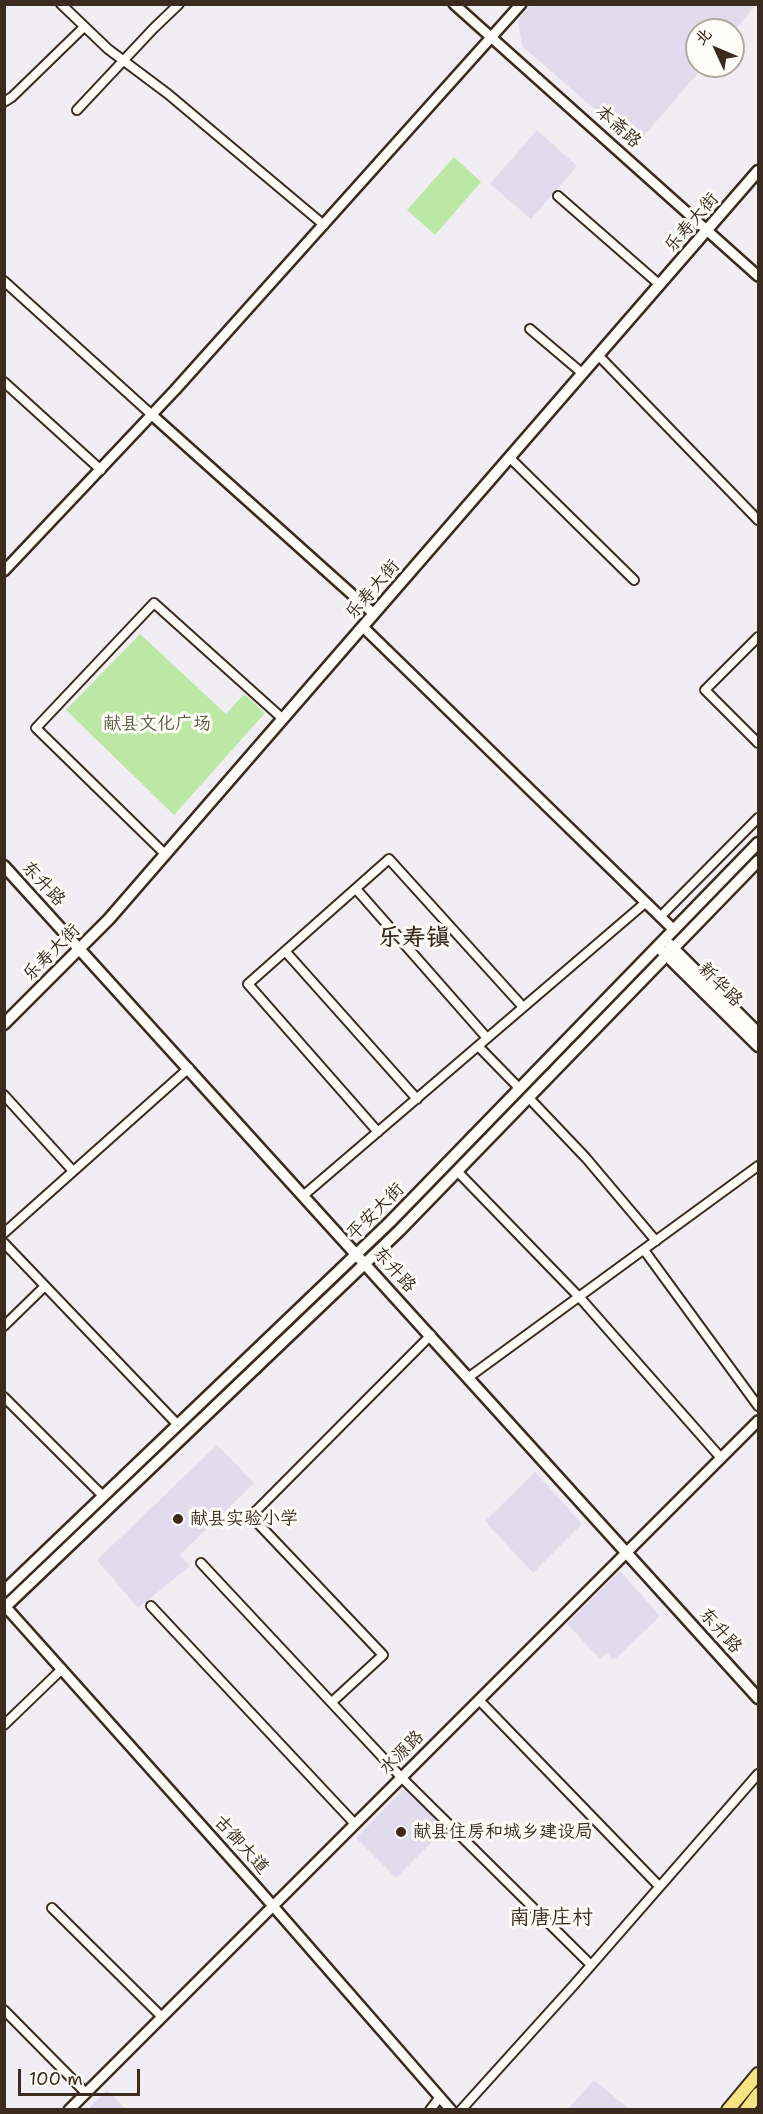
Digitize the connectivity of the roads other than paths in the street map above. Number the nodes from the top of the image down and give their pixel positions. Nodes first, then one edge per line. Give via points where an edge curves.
1 (61, 4) edge
2 (179, 4) edge
3 (454, 4) edge
4 (521, 4) edge
5 (84, 27) junction
6 (492, 39) junction
7 (123, 61) junction
8 (4, 102) edge
9 (77, 111) dead end
10 (759, 171) edge
11 (558, 196) dead end
12 (324, 225) junction
13 (708, 230) junction
14 (759, 276) edge
15 (4, 281) edge
16 (660, 285) junction
17 (530, 329) dead end
18 (598, 354) junction
19 (582, 373) junction
20 (4, 382) edge
21 (152, 415) junction
22 (509, 457) junction
23 (101, 470) junction
24 (759, 520) edge
25 (4, 571) edge
26 (634, 580) dead end
27 (374, 614) junction
28 (363, 627) junction
29 (759, 637) edge
30 (283, 719) junction
31 (759, 743) edge
32 (759, 818) edge
33 (759, 843) edge
34 (166, 855) junction
35 (759, 861) edge
36 (4, 866) edge
37 (356, 889) junction
38 (645, 903) junction
39 (660, 917) junction
40 (674, 930) junction
41 (662, 943) junction
42 (80, 949) junction
43 (285, 951) junction
44 (670, 952) junction
45 (523, 1007) junction
46 (4, 1024) edge
47 (759, 1032) edge
48 (487, 1038) junction
49 (478, 1046) junction
50 (759, 1047) edge
51 (189, 1068) junction
52 (519, 1089) junction
53 (4, 1095) edge
54 (528, 1098) junction
55 (417, 1099) junction
56 (378, 1132) junction
57 (759, 1166) edge
58 (457, 1171) junction
59 (73, 1172) junction
60 (304, 1195) junction
61 (4, 1233) edge
62 (656, 1241) junction
63 (4, 1243) edge
64 (644, 1250) junction
65 (357, 1254) junction
66 (366, 1263) junction
67 (45, 1286) junction
68 (579, 1296) junction
69 (4, 1326) edge
70 (431, 1335) junction
71 (469, 1377) junction
72 (4, 1397) edge
73 (759, 1406) edge
74 (759, 1421) edge
75 (178, 1425) junction
76 (722, 1458) junction
77 (103, 1496) junction
78 (627, 1552) junction
79 (201, 1563) dead end
80 (4, 1591) edge
81 (151, 1606) dead end
82 (5, 1607) edge
83 (62, 1669) junction
84 (759, 1698) edge
85 (479, 1700) junction
86 (332, 1702) junction
87 (4, 1725) edge
88 (759, 1774) edge
89 (402, 1777) junction
90 (355, 1824) junction
91 (659, 1886) junction
92 (273, 1906) junction
93 (52, 1908) dead end
94 (591, 1965) junction
95 (4, 2010) edge
96 (162, 2017) junction
97 (759, 2074) edge
98 (86, 2093) junction
99 (759, 2094) edge
100 (440, 2097) junction
101 (69, 2109) edge
102 (430, 2109) edge
103 (451, 2109) edge
104 (461, 2109) edge
105 (728, 2109) edge
106 (746, 2109) edge

1 - 5 street
2 - 7 street
3 - 6 street, 本斋路
4 - 6 street
5 - 7 street
5 - 8 street
6 - 12 street
6 - 13 street, 本斋路
7 - 9 street
7 - 12 street
10 - 13 main road, 乐寿大街
11 - 16 street
12 - 21 street
13 - 14 street, 本斋路
13 - 16 main road, 乐寿大街
15 - 21 street
16 - 18 main road, 乐寿大街
17 - 19 street
18 - 19 main road, 乐寿大街
18 - 24 street
19 - 22 main road, 乐寿大街
20 - 23 street
21 - 23 street
21 - 27 street
22 - 26 street
22 - 27 main road, 乐寿大街
23 - 25 street
27 - 28 main road, 乐寿大街
28 - 30 main road, 乐寿大街
28 - 38 street
29 - 31 street via 705,690
30 - 34 main road, 乐寿大街
30 - 34 street via 154,603 36,728
32 - 39 street
33 - 40 main road, 平安大街
34 - 42 main road, 乐寿大街
35 - 44 main road, 平安大街
36 - 42 main road, 东升路
37 - 43 street
37 - 45 street via 389,859
37 - 48 street
38 - 39 street
38 - 45 street
39 - 40 street
40 - 41 main road, 平安大街
41 - 44 main road, 新华路
41 - 52 main road, 平安大街
42 - 46 main road, 乐寿大街
42 - 51 main road, 东升路
43 - 55 street
43 - 56 street via 248,984
44 - 47 main road, 新华路
44 - 50 main road, 新华路
44 - 54 main road, 平安大街
45 - 48 street
48 - 49 street
49 - 52 street
49 - 55 street
51 - 59 street
51 - 60 main road, 东升路
52 - 65 main road, 平安大街
53 - 59 street
54 - 58 main road, 平安大街
54 - 62 street via 586,1158
55 - 56 street
56 - 60 street
57 - 62 street
58 - 66 main road, 平安大街
58 - 68 street
59 - 61 street
60 - 65 main road, 东升路
62 - 64 street
63 - 67 street
64 - 68 street
64 - 73 street
65 - 66 main road, 东升路
65 - 75 main road, 平安大街
66 - 70 main road, 东升路
66 - 82 main road, 平安大街
67 - 69 street
67 - 75 street
68 - 71 street
68 - 76 street
70 - 71 main road, 东升路
70 - 86 street via 251,1516 383,1655
71 - 78 main road, 东升路
72 - 77 street
74 - 76 street, 水源路
75 - 77 main road, 平安大街
76 - 78 street, 水源路
77 - 80 main road, 平安大街
78 - 84 main road, 东升路
78 - 85 street, 水源路
79 - 86 street
81 - 90 street
82 - 83 street, 古御大道
83 - 87 street
83 - 92 street, 古御大道
85 - 89 street, 水源路
85 - 91 street
86 - 89 street
88 - 91 street
89 - 90 street, 水源路
89 - 94 street
90 - 92 street, 水源路
91 - 94 street
92 - 96 street, 水源路
92 - 100 street, 古御大道
93 - 96 street
94 - 104 street
95 - 98 street
96 - 98 street, 水源路
97 - 105 main road
98 - 101 street, 水源路
99 - 106 main road
100 - 102 street
100 - 103 street, 古御大道

